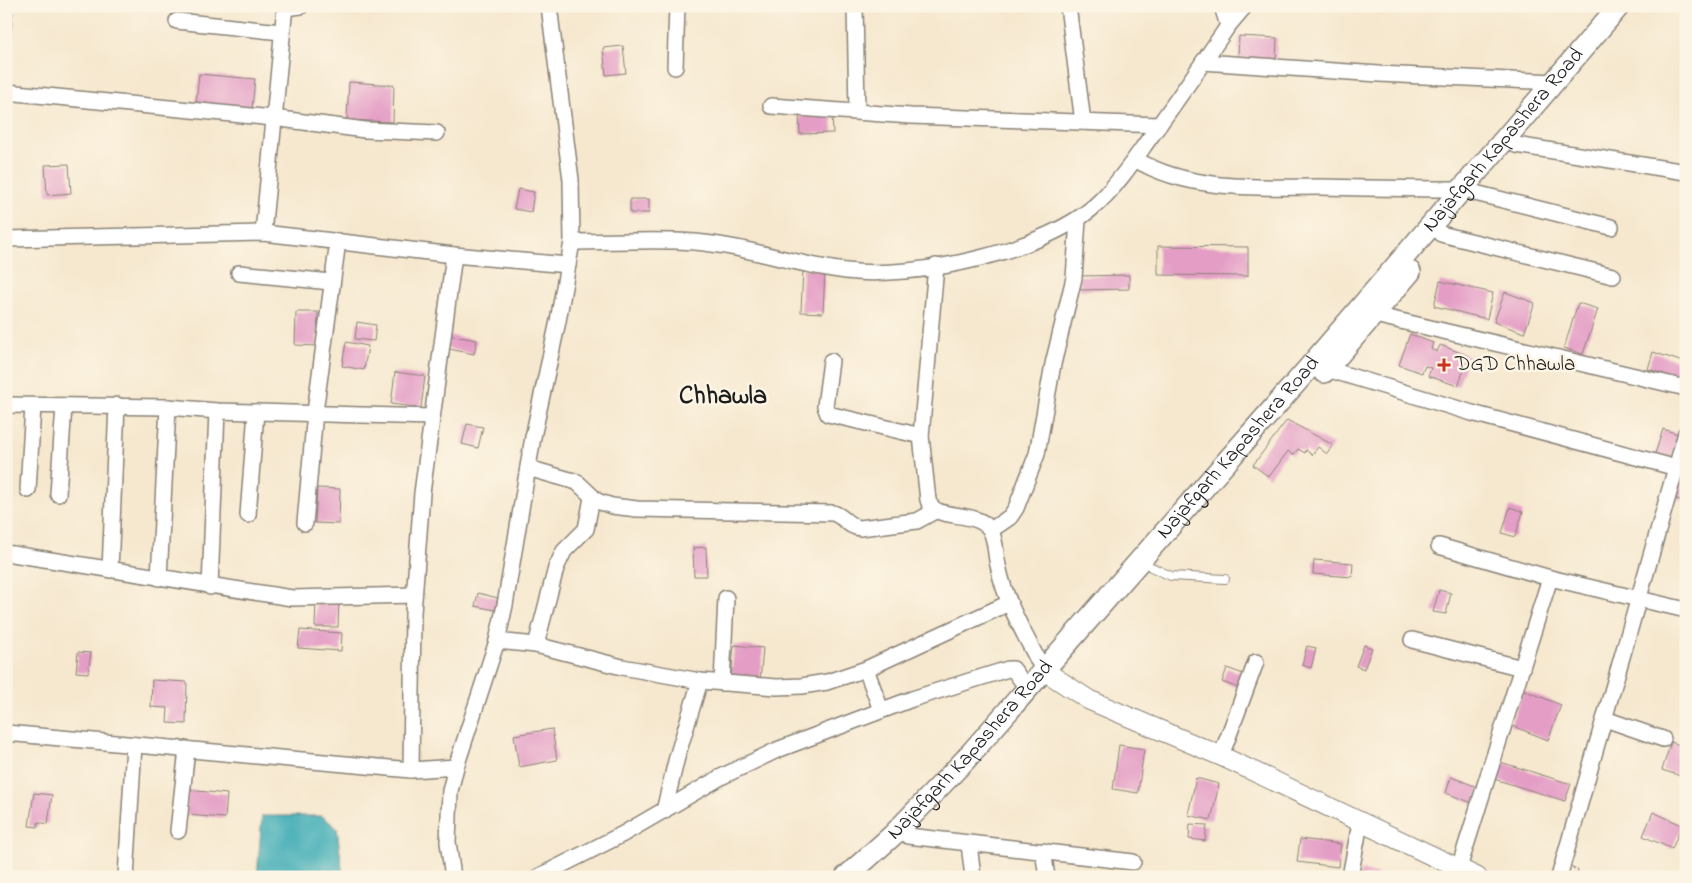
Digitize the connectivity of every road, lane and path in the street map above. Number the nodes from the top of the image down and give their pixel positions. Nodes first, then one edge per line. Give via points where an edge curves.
1 (301, 6) edge
2 (549, 6) edge
3 (678, 6) edge
4 (855, 6) edge
5 (1068, 6) edge
6 (1222, 6) edge
7 (1245, 6) edge
8 (1619, 6) edge
9 (1634, 6) edge
10 (285, 7) edge
11 (178, 22) dead end
12 (1228, 26) junction
13 (281, 32) junction
14 (1203, 62) junction
15 (675, 67) dead end
16 (1555, 82) junction
17 (6, 92) edge
18 (771, 106) dead end
19 (857, 111) junction
20 (273, 118) junction
21 (1083, 122) junction
22 (1159, 126) junction
23 (437, 134) dead end
24 (1516, 146) junction
25 (1135, 159) junction
26 (1686, 172) edge
27 (1469, 191) junction
28 (1078, 220) junction
29 (1611, 227) dead end
30 (263, 233) junction
31 (1441, 234) junction
32 (6, 239) edge
33 (338, 241) junction
34 (572, 242) junction
35 (454, 255) junction
36 (568, 265) junction
37 (936, 266) junction
38 (239, 273) dead end
39 (1613, 276) dead end
40 (331, 282) junction
41 (1376, 315) junction
42 (831, 361) dead end
43 (1327, 369) junction
44 (1686, 388) edge
45 (6, 405) edge
46 (117, 405) junction
47 (33, 406) junction
48 (64, 406) junction
49 (168, 407) junction
50 (217, 411) junction
51 (256, 412) junction
52 (315, 412) junction
53 (432, 416) junction
54 (1686, 433) edge
55 (920, 436) junction
56 (528, 468) junction
57 (1677, 468) junction
58 (28, 490) dead end
59 (58, 494) dead end
60 (592, 498) junction
61 (935, 511) junction
62 (248, 515) dead end
63 (305, 523) dead end
64 (991, 530) junction
65 (1439, 546) dead end
66 (6, 552) edge
67 (1151, 568) junction
68 (110, 570) junction
69 (159, 578) junction
70 (1550, 578) junction
71 (1225, 579) dead end
72 (210, 587) junction
73 (414, 595) junction
74 (726, 598) dead end
75 (1639, 599) junction
76 (1009, 603) junction
77 (1686, 610) edge
78 (1412, 640) dead end
79 (497, 642) junction
80 (536, 645) junction
81 (1256, 662) dead end
82 (1522, 668) junction
83 (866, 669) junction
84 (1048, 673) junction
85 (700, 680) junction
86 (722, 683) junction
87 (1027, 688) junction
88 (881, 710) junction
89 (1605, 719) junction
90 (6, 733) edge
91 (1663, 739) dead end
92 (134, 744) junction
93 (187, 749) junction
94 (1221, 756) junction
95 (456, 767) junction
96 (412, 770) junction
97 (664, 811) junction
98 (1360, 822) junction
99 (178, 831) dead end
100 (908, 836) junction
101 (969, 844) junction
102 (1043, 851) junction
103 (1133, 862) dead end
104 (555, 872) edge
105 (1459, 872) edge
106 (126, 877) edge
107 (452, 877) edge
108 (538, 877) edge
109 (846, 877) edge
110 (864, 877) edge
111 (974, 877) edge
112 (1047, 877) edge
113 (1350, 877) edge
114 (1477, 877) edge
115 (1558, 877) edge

1 - 10 street
2 - 34 street via 571,180
3 - 15 street
4 - 19 street
5 - 21 street
6 - 12 street
7 - 12 street
8 - 16 main road, Najafgarh Kapashera Road
9 - 24 main road
10 - 13 street
11 - 13 street
12 - 14 street
13 - 20 street
14 - 16 street
14 - 22 street
16 - 27 main road, Najafgarh Kapashera Road
17 - 20 street
18 - 19 street
19 - 21 street
20 - 23 street via 365,130
20 - 30 street
21 - 22 street
22 - 25 street
24 - 26 street
24 - 27 main road
25 - 27 street via 1167,175 1219,184
25 - 28 street via 1100,201
27 - 29 street
27 - 31 main road
27 - 84 main road, Najafgarh Kapashera Road
28 - 37 street via 1010,249
28 - 64 street via 1074,278 1053,364 1037,454 1016,508 1010,517
30 - 32 street
30 - 33 street
31 - 39 street
31 - 41 main road
33 - 35 street
33 - 40 street
34 - 36 street
34 - 37 street via 695,242 845,271 900,272
35 - 36 street
35 - 53 street
36 - 56 street
37 - 55 street
38 - 40 street
40 - 52 street
41 - 43 main road
41 - 44 street
42 - 55 street via 825,406 828,414
43 - 57 street via 1472,413
43 - 67 main road
45 - 47 street
46 - 48 street
46 - 49 street
46 - 68 street
47 - 48 street
47 - 58 street
48 - 59 street
49 - 50 street
49 - 69 street
50 - 51 street
50 - 72 street
51 - 52 street
51 - 62 street
52 - 53 street
52 - 63 street
53 - 73 street
54 - 57 street
55 - 61 street via 928,500
56 - 60 street via 576,482
56 - 79 street
57 - 75 street
60 - 61 street via 612,506 664,511 834,513 860,528 917,521
60 - 80 street via 586,529 564,552 556,568
61 - 64 street via 975,518
64 - 76 street
65 - 70 street
66 - 68 street
67 - 71 lane via 1171,576
67 - 84 main road
68 - 69 street
69 - 72 street
70 - 75 street
70 - 82 street
72 - 73 street via 305,599
73 - 96 street
74 - 86 street
75 - 77 street
75 - 89 street
76 - 83 street
76 - 84 street
78 - 82 street
79 - 80 street
79 - 95 street
80 - 85 street via 622,667
81 - 94 street
82 - 105 street
83 - 86 street via 827,682 802,686
83 - 88 street
84 - 87 main road, Najafgarh Kapashera Road
84 - 94 street via 1089,700
84 - 100 main road
85 - 86 street
85 - 97 street
87 - 88 street via 1017,672 1008,669
87 - 109 main road, Najafgarh Kapashera Road via 906,822
88 - 97 street via 762,756
89 - 91 street
89 - 115 street
90 - 92 street
92 - 93 street
92 - 106 street
93 - 96 street
93 - 99 street
94 - 98 street
95 - 96 street
95 - 107 street via 448,819
97 - 104 street
98 - 105 street
98 - 113 street
100 - 101 street
100 - 110 main road
101 - 102 street
101 - 111 street
102 - 103 street
102 - 112 street
104 - 108 street
105 - 114 street

